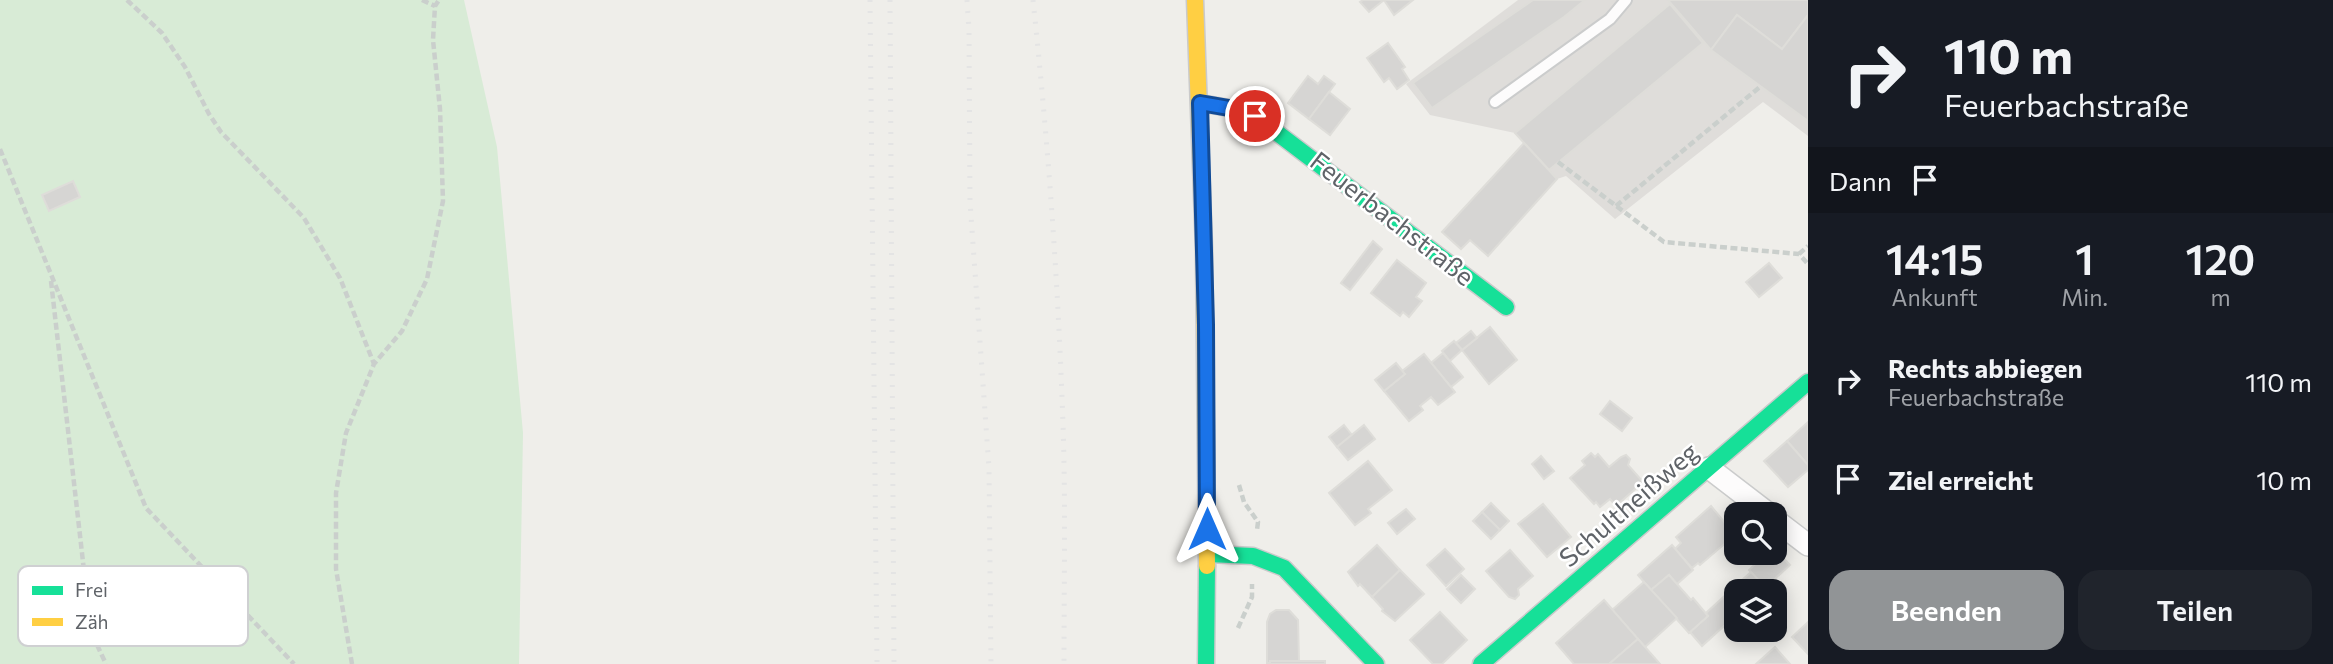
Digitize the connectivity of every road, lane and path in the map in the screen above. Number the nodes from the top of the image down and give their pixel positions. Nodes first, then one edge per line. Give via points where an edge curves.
1 (127, 0) edge
2 (422, 0) edge
3 (1195, 0) edge
4 (1626, 0) edge
5 (437, 3) edge
6 (1761, 86) dead end
7 (1496, 102) dead end
8 (1200, 103) junction
9 (0, 149) edge
10 (1558, 162) dead end
11 (1616, 206) junction
12 (1808, 246) edge
13 (1799, 254) junction
14 (1808, 264) edge
15 (50, 273) junction
16 (1506, 307) dead end
17 (374, 364) junction
18 (1808, 382) edge
19 (1709, 468) junction
20 (1753, 502) edge
21 (1787, 529) edge
22 (1808, 545) edge
23 (1208, 554) junction
24 (1253, 556) junction
25 (83, 566) edge
26 (201, 566) edge
27 (248, 616) edge
28 (1238, 637) dead end
29 (98, 646) edge
30 (106, 664) edge
31 (294, 664) edge
32 (352, 664) edge
33 (1206, 664) edge
34 (1376, 664) edge
35 (1481, 664) edge

1 - 17 path via 162,33 221,132 304,218 340,278
2 - 5 path
3 - 8 street
4 - 7 lane via 1610,19
5 - 17 path via 433,40 443,201 427,279 402,331
6 - 11 path
8 - 16 street, Feuerbachstraße via 1255,116
8 - 23 street
9 - 15 path
10 - 11 path
11 - 13 path via 1664,242
12 - 13 path
13 - 14 path
15 - 25 path
15 - 26 path via 146,508
17 - 32 path via 346,433 336,493 336,569
18 - 19 street, Schultheißweg
19 - 20 street
19 - 35 street, Schultheißweg
21 - 22 street
23 - 24 street
23 - 33 street
24 - 28 path via 1252,597 1238,624
24 - 34 street via 1284,568
27 - 31 path
29 - 30 path

